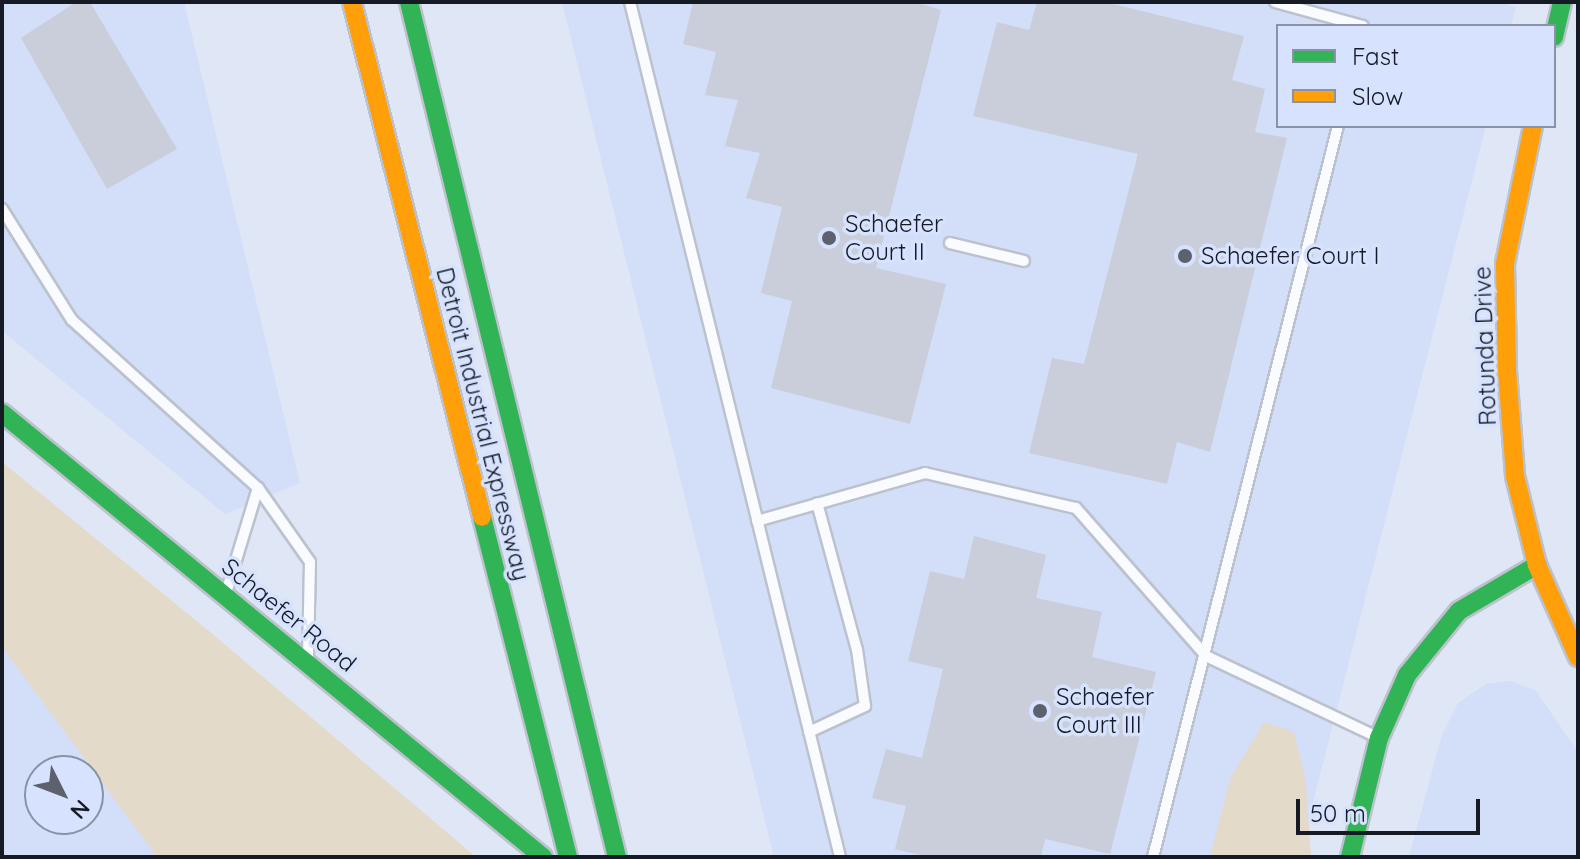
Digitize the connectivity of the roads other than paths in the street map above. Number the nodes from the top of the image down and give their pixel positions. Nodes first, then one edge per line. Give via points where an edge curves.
1 (352, 2) edge
2 (409, 2) edge
3 (630, 2) edge
4 (1275, 2) edge
5 (1562, 2) edge
6 (1356, 24) edge
7 (1556, 28) edge
8 (1338, 128) edge
9 (1533, 128) edge
10 (2, 209) edge
11 (950, 243) dead end
12 (1024, 261) dead end
13 (2, 413) edge
14 (258, 488) junction
15 (817, 503) junction
16 (757, 521) junction
17 (1537, 565) junction
18 (226, 594) junction
19 (1206, 656) junction
20 (1578, 657) edge
21 (308, 661) junction
22 (809, 732) junction
23 (1379, 738) junction
24 (543, 857) edge
25 (568, 857) edge
26 (617, 857) edge
27 (840, 857) edge
28 (1153, 857) edge
29 (1350, 857) edge

1 - 25 main road, Detroit Industrial Expressway
2 - 26 main road, Detroit Industrial Expressway
3 - 16 lane
4 - 6 lane
5 - 7 main road
8 - 19 lane
9 - 17 main road, Rotunda Drive via 1505,264 1515,476
10 - 14 lane via 72,320
11 - 12 lane
13 - 18 main road, Schaefer Road
14 - 18 lane
14 - 21 lane via 310,562
15 - 16 lane
15 - 19 lane via 925,473 1076,508
15 - 22 lane via 857,650 865,706
16 - 22 lane
17 - 20 main road, Rotunda Drive
17 - 23 main road via 1459,611 1441,629 1407,675
18 - 21 main road, Schaefer Road
19 - 23 lane
19 - 28 lane
21 - 24 main road, Schaefer Road
22 - 27 lane
23 - 29 main road

